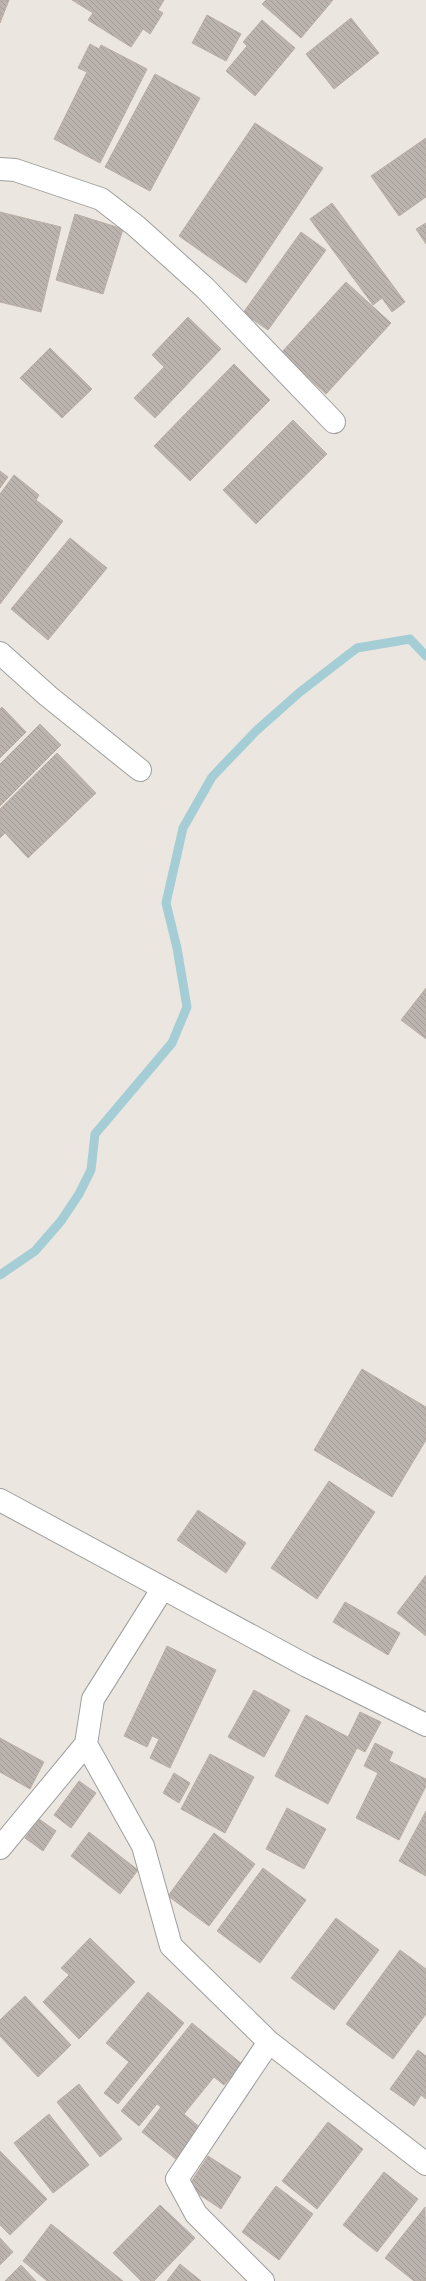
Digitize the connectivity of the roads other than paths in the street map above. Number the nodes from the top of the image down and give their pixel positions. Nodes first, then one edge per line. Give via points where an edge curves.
1 (0, 169) edge
2 (334, 422) dead end
3 (0, 653) edge
4 (140, 770) dead end
5 (0, 1500) edge
6 (163, 1588) junction
7 (426, 1725) edge
8 (86, 1744) junction
9 (0, 1848) edge
10 (269, 2042) junction
11 (426, 2164) edge
12 (263, 2281) edge

1 - 2 street via 15,170 102,200 136,226 205,288
3 - 4 street via 48,696
5 - 6 street
6 - 7 street via 307,1666
6 - 8 street via 93,1699
8 - 9 street
8 - 10 street via 142,1846 171,1946
10 - 11 street
10 - 12 street via 177,2179 196,2214

